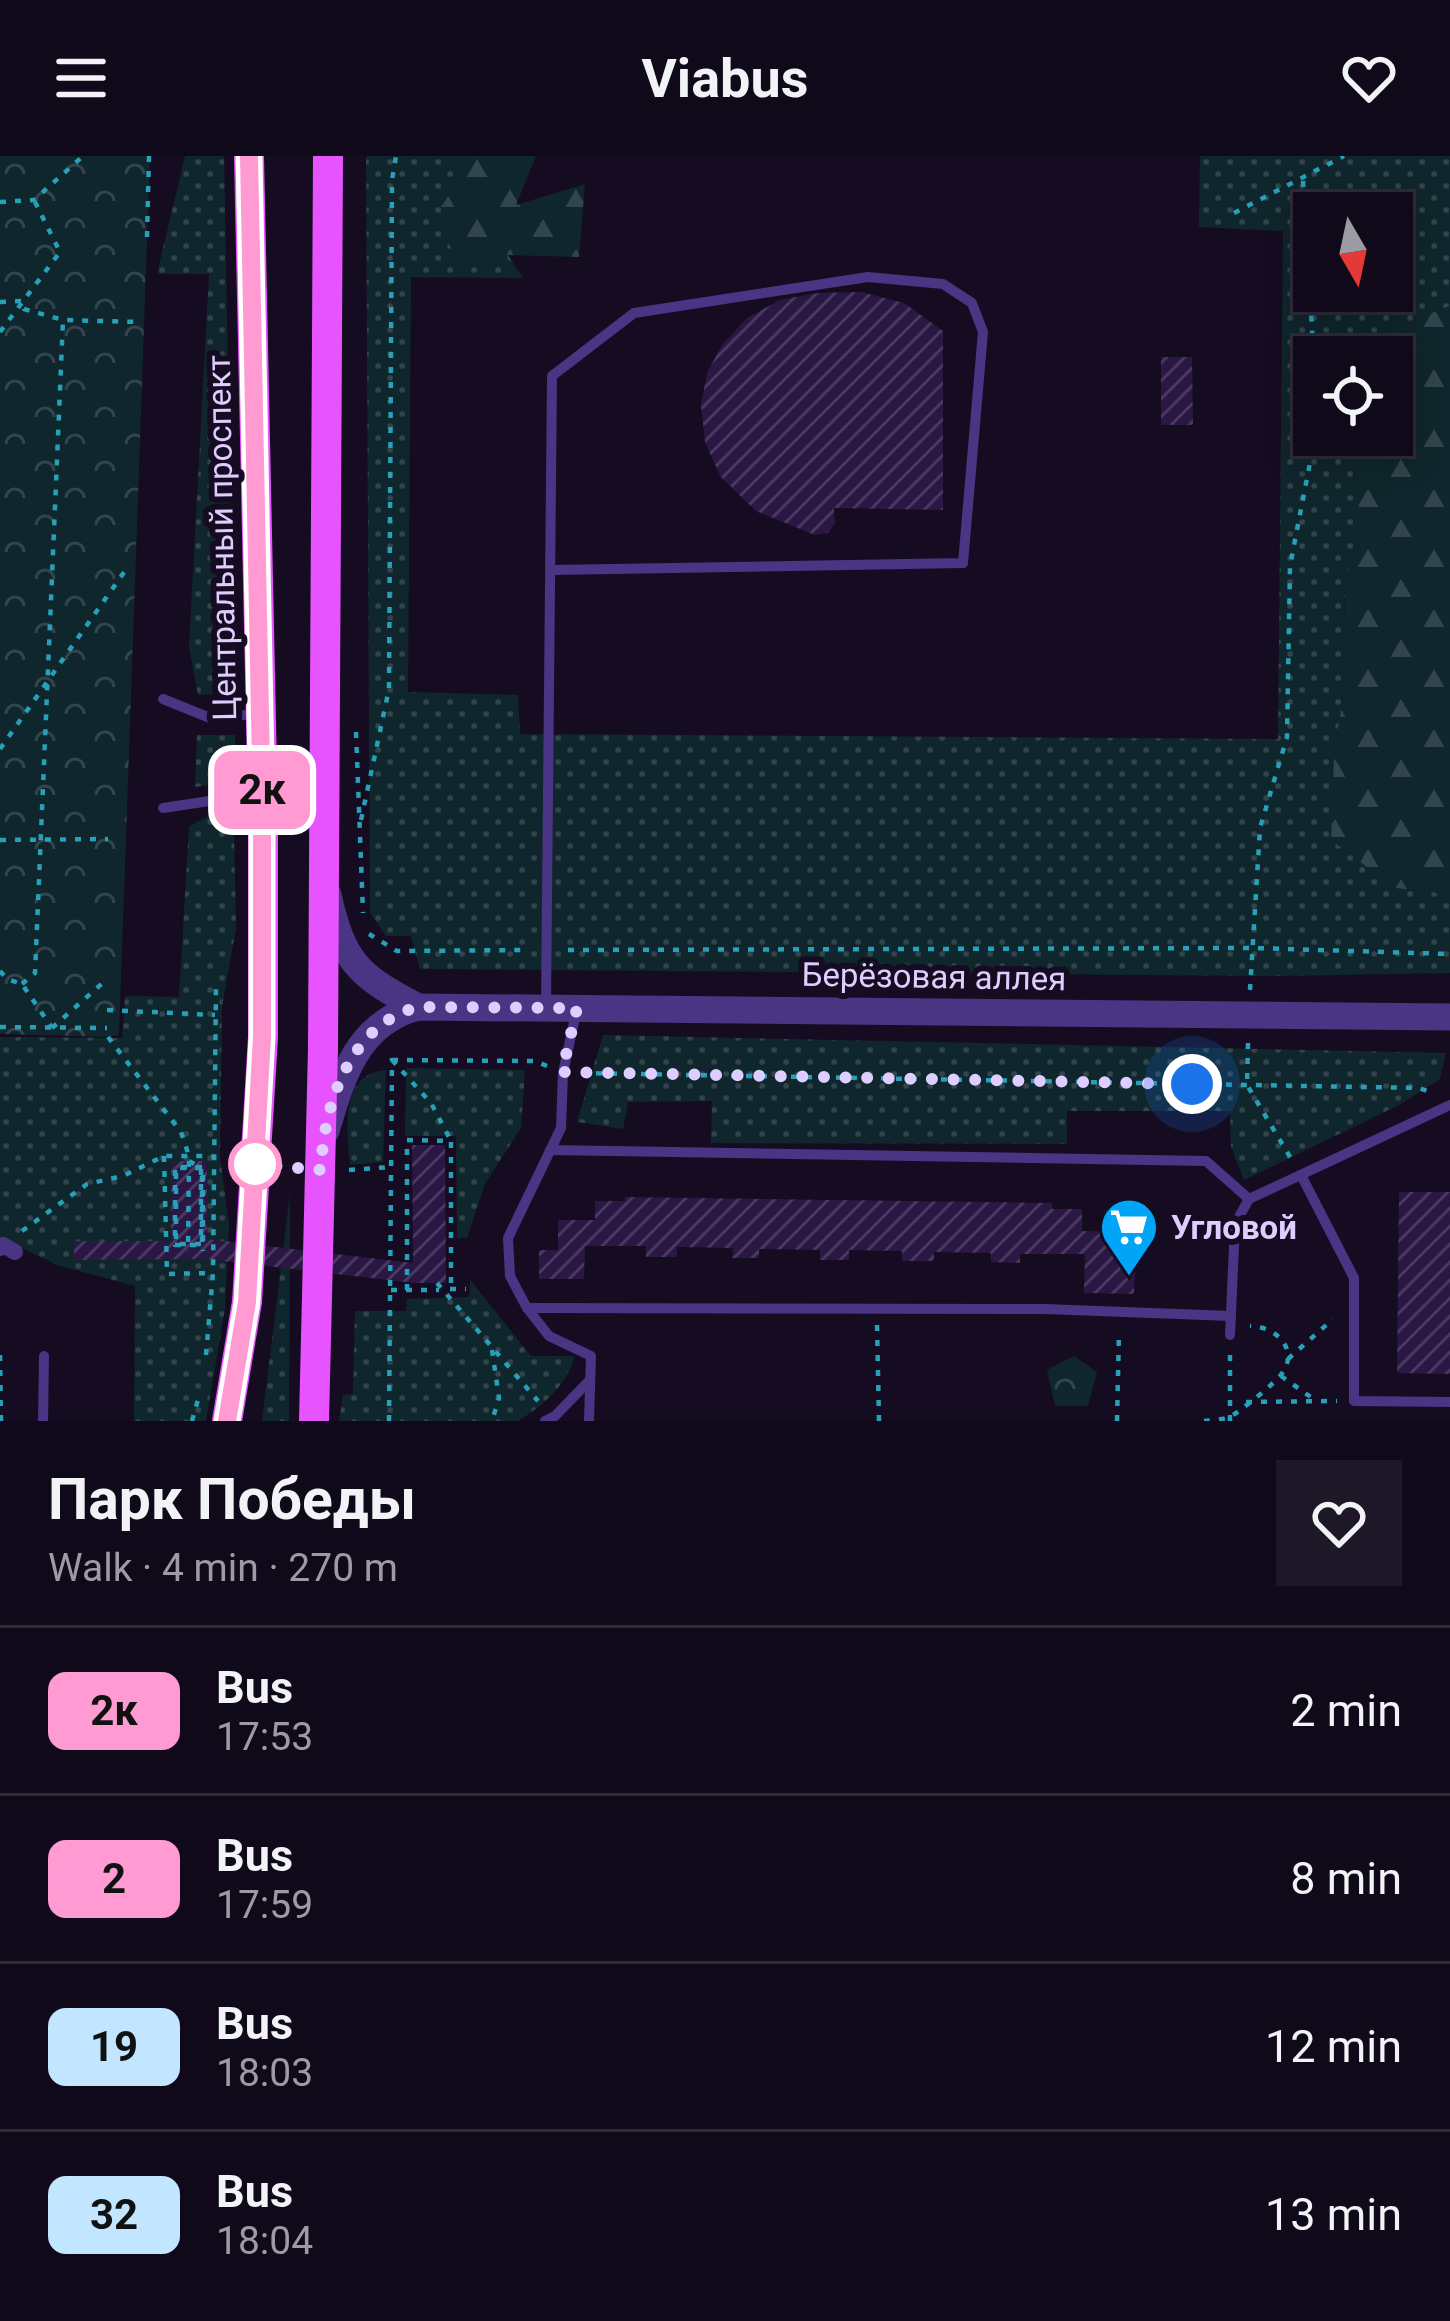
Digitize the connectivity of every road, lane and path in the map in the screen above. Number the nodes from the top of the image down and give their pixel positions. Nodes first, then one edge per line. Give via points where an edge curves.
1 (83, 156) edge
2 (149, 156) edge
3 (249, 156) edge
4 (328, 156) edge
5 (396, 156) edge
6 (1344, 156) edge
7 (1303, 180) junction
8 (34, 200) junction
9 (0, 202) edge
10 (1234, 213) dead end
11 (147, 237) dead end
12 (22, 301) junction
13 (0, 302) edge
14 (63, 320) junction
15 (141, 322) dead end
16 (0, 332) edge
17 (128, 568) dead end
18 (551, 570) junction
19 (45, 688) junction
20 (164, 699) dead end
21 (356, 712) dead end
22 (260, 714) junction
23 (0, 749) edge
24 (163, 808) dead end
25 (262, 816) junction
26 (358, 831) junction
27 (41, 836) junction
28 (108, 839) dead end
29 (0, 840) edge
30 (321, 862) junction
31 (1252, 948) junction
32 (547, 950) junction
33 (1450, 954) edge
34 (0, 971) edge
35 (107, 979) dead end
36 (216, 983) dead end
37 (22, 984) junction
38 (418, 1007) junction
39 (546, 1008) junction
40 (577, 1008) junction
41 (107, 1010) dead end
42 (215, 1015) junction
43 (1248, 1017) junction
44 (1450, 1017) edge
45 (0, 1028) edge
46 (52, 1028) junction
47 (107, 1028) dead end
48 (108, 1037) dead end
49 (392, 1060) junction
50 (562, 1072) junction
51 (1247, 1085) junction
52 (1450, 1101) edge
53 (451, 1141) junction
54 (322, 1147) junction
55 (550, 1150) junction
56 (164, 1156) junction
57 (214, 1156) junction
58 (189, 1159) junction
59 (391, 1167) junction
60 (347, 1170) dead end
61 (1301, 1175) junction
62 (1250, 1199) junction
63 (6, 1248) edge
64 (203, 1251) dead end
65 (188, 1252) dead end
66 (213, 1273) junction
67 (439, 1286) junction
68 (451, 1289) junction
69 (466, 1289) dead end
70 (391, 1290) junction
71 (407, 1290) junction
72 (1354, 1300) junction
73 (526, 1308) junction
74 (877, 1310) junction
75 (1120, 1312) junction
76 (1231, 1316) junction
77 (1230, 1335) junction
78 (492, 1349) junction
79 (0, 1355) edge
80 (44, 1356) dead end
81 (206, 1358) dead end
82 (1288, 1359) junction
83 (1280, 1376) junction
84 (204, 1379) dead end
85 (590, 1380) junction
86 (1316, 1401) junction
87 (1354, 1401) junction
88 (1246, 1402) junction
89 (1450, 1402) edge
90 (550, 1419) edge
91 (1230, 1419) edge
92 (1, 1421) edge
93 (43, 1421) edge
94 (192, 1421) edge
95 (227, 1421) edge
96 (314, 1421) edge
97 (388, 1421) edge
98 (492, 1421) edge
99 (589, 1421) edge
100 (879, 1421) edge
101 (1117, 1421) edge
102 (1204, 1421) edge

1 - 8 path
2 - 11 path
3 - 22 main road, Центральный проспект
4 - 30 main road
5 - 26 path via 389,689
6 - 7 path
7 - 10 path
7 - 31 path via 1314,442 1290,566 1287,737 1260,828
8 - 9 path
8 - 12 path via 60,252
12 - 13 path
12 - 14 path via 24,309
12 - 16 path
14 - 15 path
14 - 19 path
17 - 19 path
18 - 18 lane via 963,563 983,332 972,303 944,284 868,277 634,313 552,376
18 - 32 lane
19 - 23 path
19 - 27 path
20 - 22 lane via 210,718
21 - 26 path
22 - 25 main road, Центральный проспект
24 - 25 lane via 216,800
25 - 95 main road, Центральный проспект via 250,1258
26 - 32 path via 364,931 398,951
27 - 28 path
27 - 29 path
27 - 37 path via 35,973
30 - 38 street via 353,961 369,981
30 - 54 main road
31 - 32 path
31 - 33 path
31 - 43 path
32 - 39 lane
34 - 37 path
35 - 46 path
36 - 42 path
37 - 46 path
38 - 39 street, Берёзовая аллея
38 - 54 street via 375,1026 358,1048
39 - 40 street, Берёзовая аллея
40 - 43 street, Берёзовая аллея
40 - 50 lane
41 - 42 path
42 - 57 path
43 - 44 street, Берёзовая аллея
43 - 51 path
45 - 46 path
46 - 47 path
48 - 58 path via 181,1132
49 - 50 path via 535,1061
49 - 53 path via 431,1103
49 - 59 path
50 - 51 path
50 - 55 lane via 561,1128
51 - 52 path via 1419,1088
51 - 61 path
52 - 61 lane
53 - 68 path
53 - 71 path via 407,1140
54 - 96 main road
55 - 62 lane via 1206,1161
55 - 73 lane via 508,1238 510,1276
56 - 58 path
56 - 63 path via 87,1184
56 - 66 path via 167,1274
57 - 58 path
57 - 66 path
58 - 64 path via 201,1168 201,1244 176,1244 176,1168 189,1168 202,1168 202,1245 175,1245 175,1167 189,1167 203,1167
58 - 65 path
59 - 60 path
59 - 70 path
61 - 62 lane
61 - 72 lane via 1354,1278
62 - 76 lane via 1235,1224
66 - 81 path
67 - 68 path
67 - 71 path
67 - 78 path
68 - 69 path
70 - 71 path
70 - 97 path
72 - 82 path
72 - 87 lane
73 - 74 lane
73 - 85 lane via 549,1336 591,1356
74 - 75 lane
74 - 100 path
75 - 76 lane
75 - 101 path
76 - 77 lane
77 - 82 path via 1266,1326 1283,1339
77 - 91 path
78 - 90 path
78 - 98 path via 499,1398
79 - 92 path
80 - 93 lane
82 - 83 path
83 - 86 path
83 - 88 path
84 - 94 path
85 - 90 lane
85 - 99 lane
86 - 87 path
86 - 88 path
87 - 89 lane
88 - 91 path
91 - 102 path

